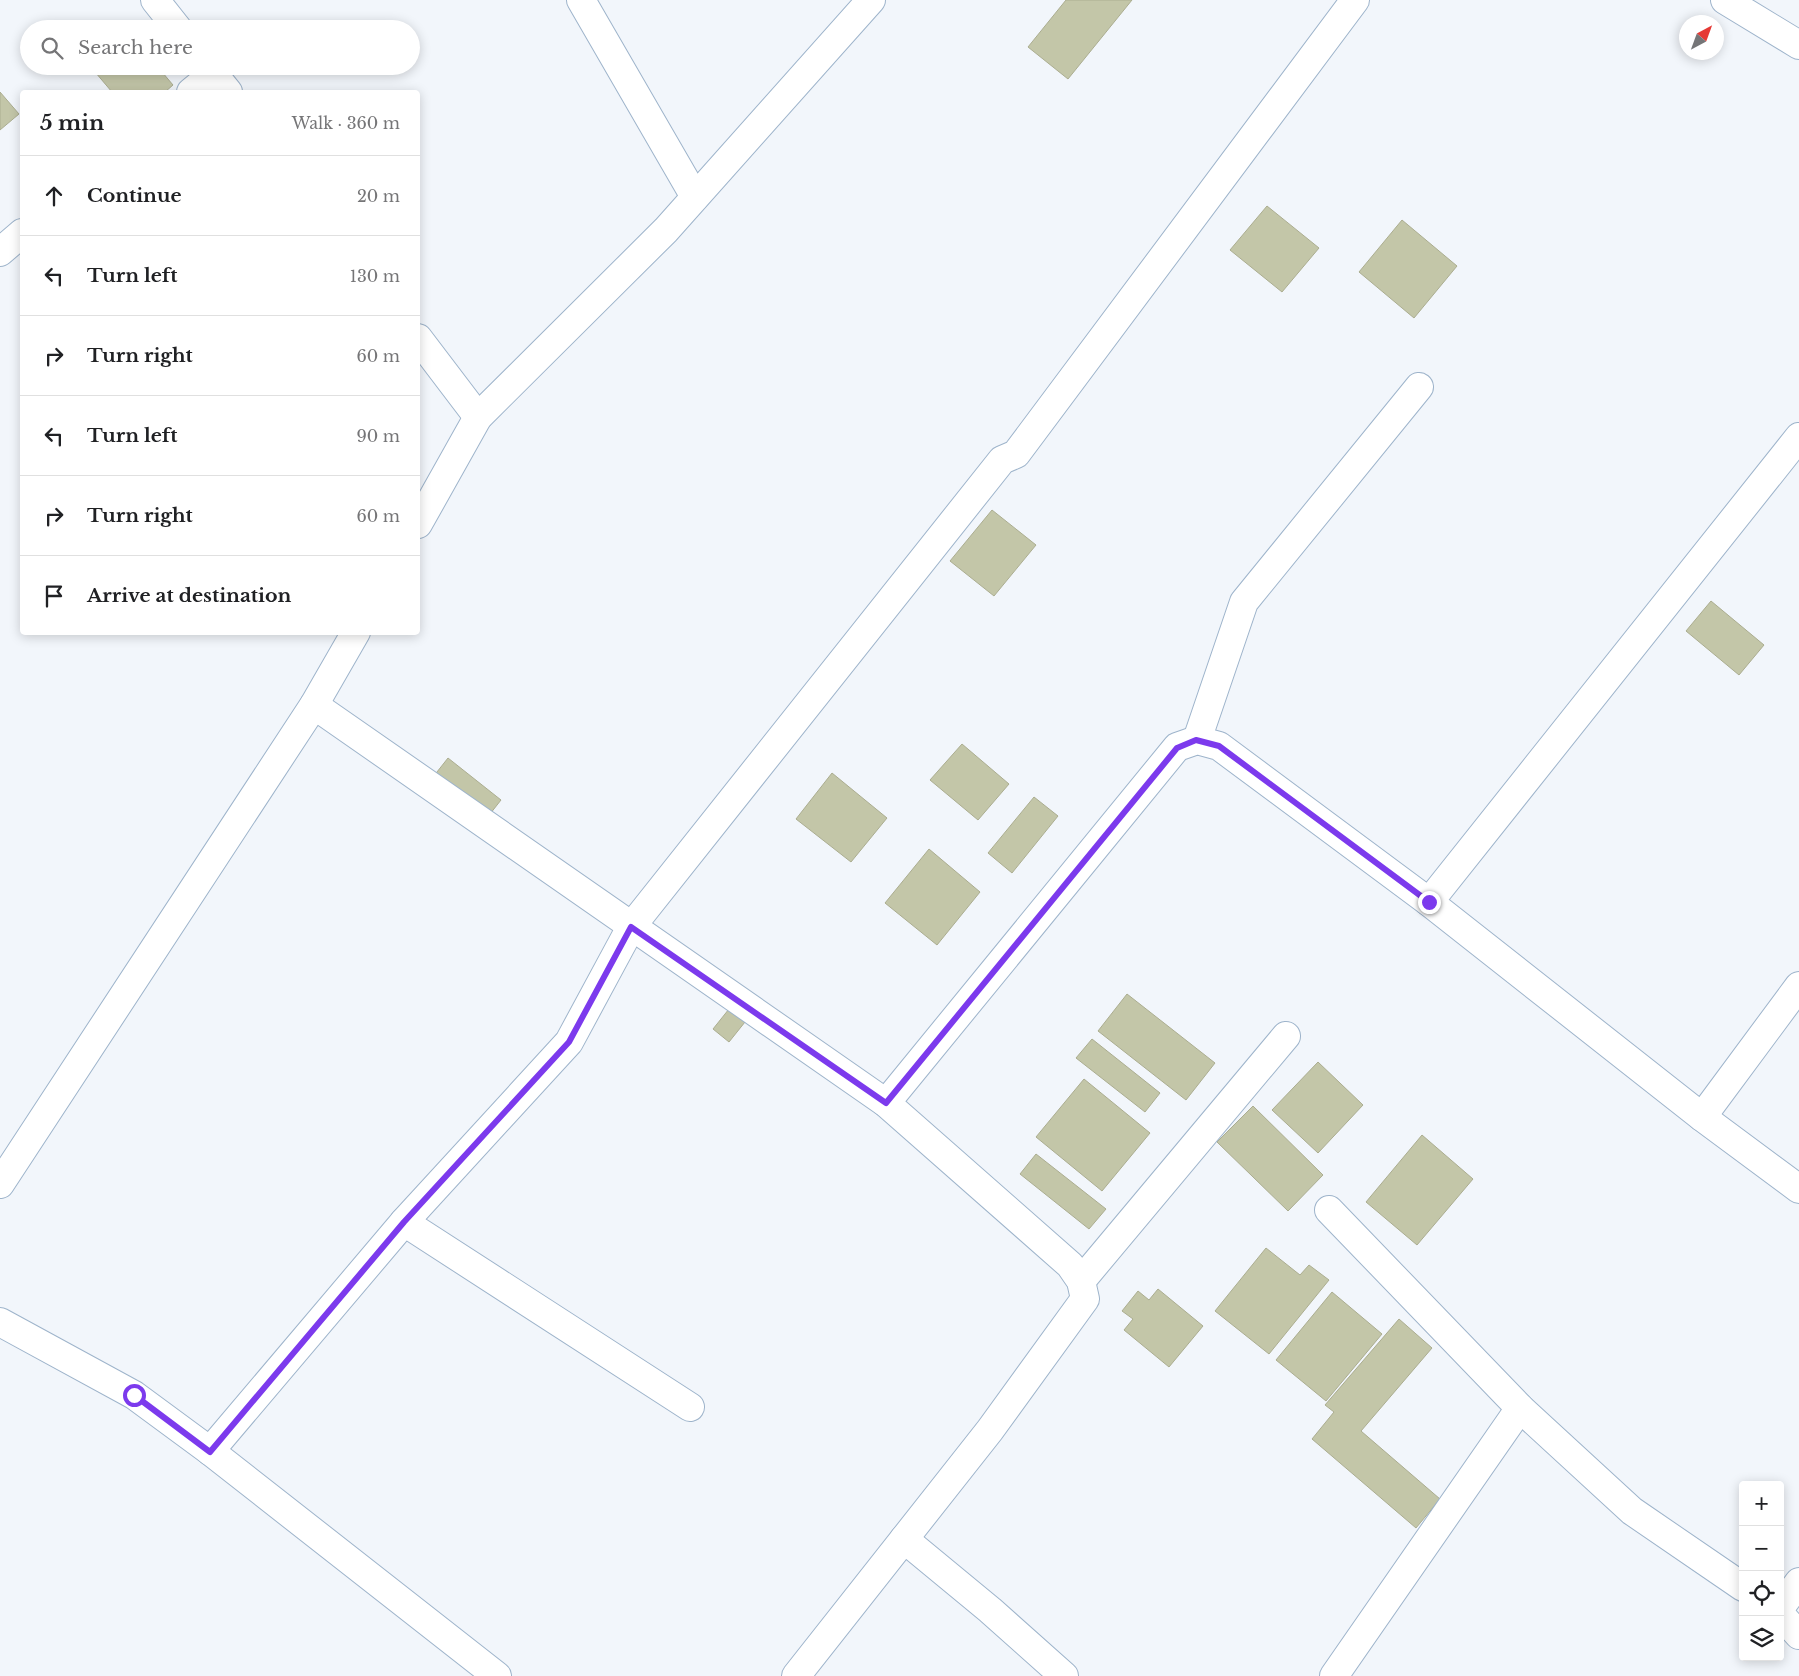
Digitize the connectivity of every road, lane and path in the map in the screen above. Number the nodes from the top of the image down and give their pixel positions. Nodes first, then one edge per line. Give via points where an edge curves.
1 (155, 0) edge
2 (581, 0) edge
3 (871, 0) edge
4 (1355, 0) edge
5 (1725, 0) edge
6 (171, 20) edge
7 (1799, 45) edge
8 (216, 77) edge
9 (193, 90) edge
10 (695, 197) junction
11 (20, 235) edge
12 (0, 252) edge
13 (420, 341) edge
14 (1418, 387) dead end
15 (478, 417) junction
16 (1799, 437) edge
17 (420, 520) edge
18 (354, 635) edge
19 (314, 705) junction
20 (1196, 740) junction
21 (1429, 902) junction
22 (631, 927) junction
23 (1799, 986) edge
24 (1286, 1036) dead end
25 (886, 1103) junction
26 (1702, 1117) junction
27 (0, 1184) edge
28 (1799, 1189) edge
29 (1329, 1210) dead end
30 (404, 1222) junction
31 (1081, 1281) junction
32 (0, 1322) edge
33 (690, 1407) dead end
34 (1520, 1408) junction
35 (210, 1452) junction
36 (904, 1539) junction
37 (1799, 1582) edge
38 (1739, 1584) edge
39 (1784, 1603) edge
40 (1782, 1616) edge
41 (1799, 1635) edge
42 (496, 1676) edge
43 (796, 1676) edge
44 (1064, 1676) edge
45 (1334, 1676) edge

1 - 6 street
2 - 10 street
3 - 10 street
4 - 22 street via 1016,454 1002,460
5 - 7 street
8 - 9 street
10 - 15 street via 666,230
11 - 12 street
13 - 15 street
14 - 20 street via 1244,602
15 - 17 street
16 - 21 street
18 - 19 street
19 - 22 street
19 - 27 street
20 - 21 street via 1219,746
20 - 25 street via 1177,748
21 - 26 street
22 - 25 street
22 - 30 street via 569,1042
23 - 26 street
24 - 31 street
25 - 31 street via 1070,1265
26 - 28 street
29 - 34 street
30 - 33 street
30 - 35 street
31 - 36 street via 1085,1299 990,1430
32 - 35 street via 134,1395
34 - 38 street via 1632,1511
34 - 45 street
35 - 42 street
36 - 43 street
36 - 44 street
37 - 39 street
40 - 41 street

